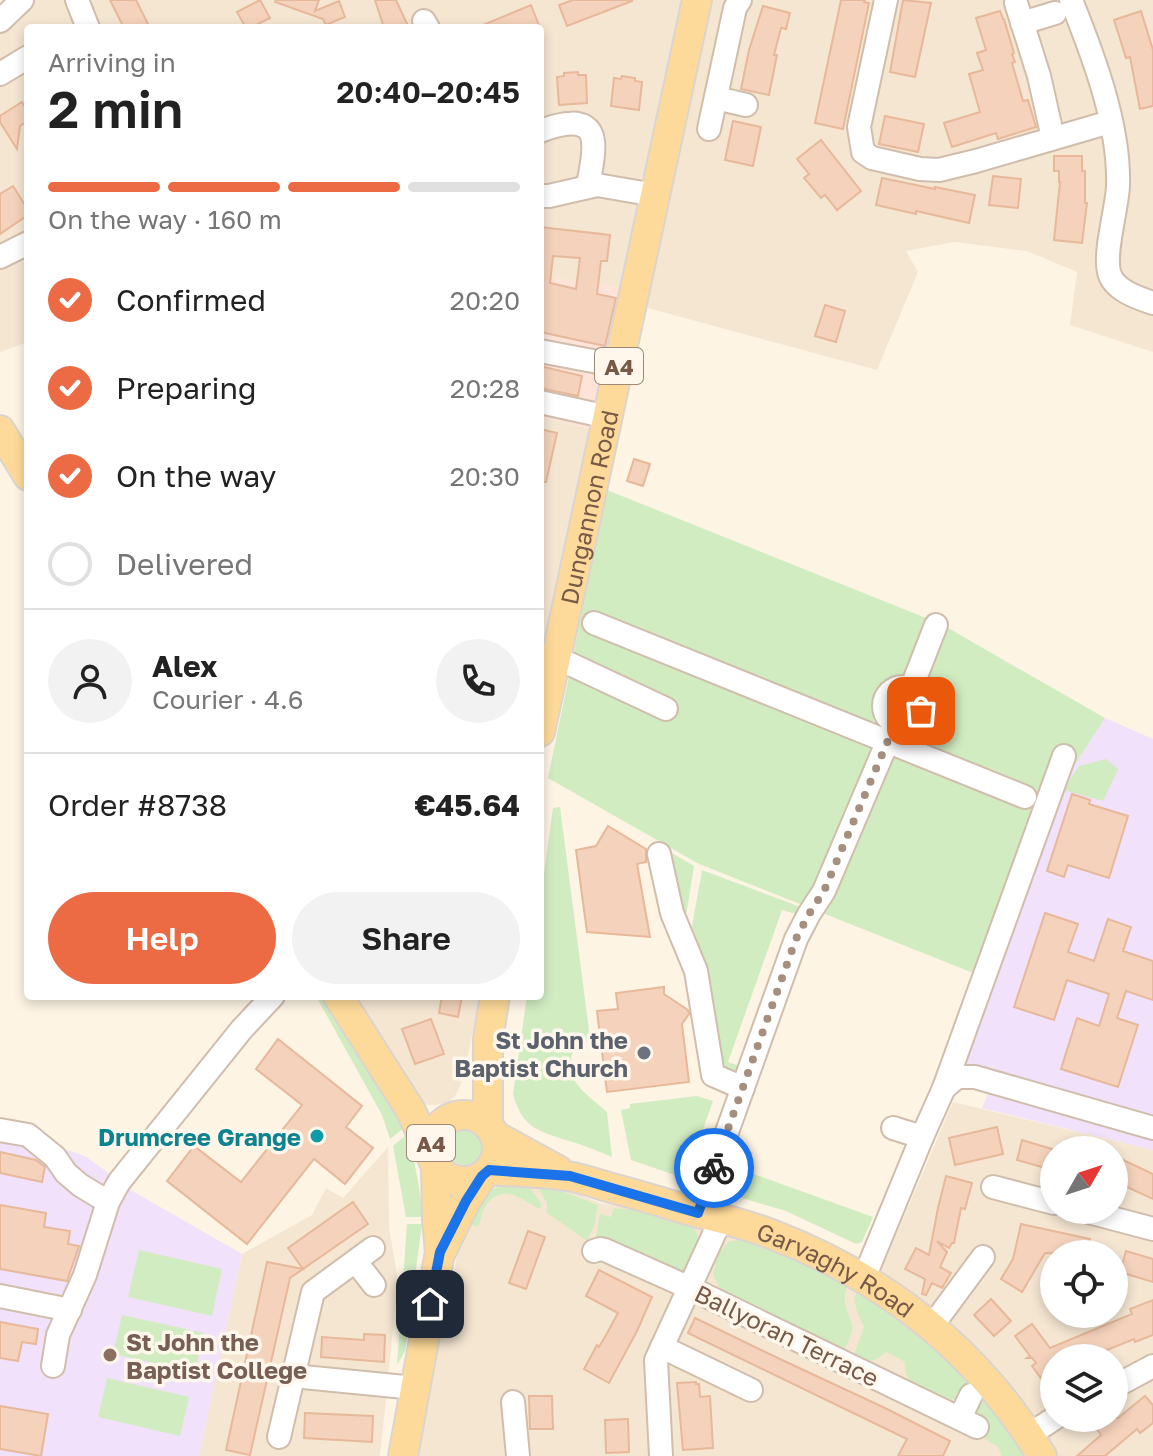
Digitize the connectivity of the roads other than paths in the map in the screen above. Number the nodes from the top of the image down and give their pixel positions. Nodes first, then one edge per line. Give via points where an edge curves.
1 (22, 0) edge
2 (77, 0) edge
3 (697, 0) edge
4 (740, 0) edge
5 (886, 0) edge
6 (1063, 7) edge
7 (0, 21) edge
8 (83, 24) edge
9 (24, 59) edge
10 (0, 74) edge
11 (716, 98) junction
12 (746, 105) dead end
13 (1110, 122) junction
14 (709, 129) dead end
15 (544, 130) edge
16 (1053, 138) junction
17 (588, 186) junction
18 (655, 195) junction
19 (544, 196) edge
20 (24, 245) edge
21 (0, 257) edge
22 (1153, 303) edge
23 (544, 352) edge
24 (619, 366) junction
25 (544, 403) edge
26 (608, 417) junction
27 (0, 430) edge
28 (24, 469) edge
29 (594, 623) dead end
30 (936, 625) dead end
31 (554, 663) junction
32 (666, 709) dead end
33 (544, 712) edge
34 (892, 732) junction
35 (1064, 756) dead end
36 (1025, 797) dead end
37 (659, 854) dead end
38 (262, 1000) edge
39 (341, 1000) edge
40 (494, 1000) edge
41 (488, 1039) junction
42 (743, 1088) junction
43 (944, 1088) junction
44 (411, 1111) junction
45 (453, 1117) junction
46 (893, 1128) dead end
47 (1153, 1128) edge
48 (0, 1130) edge
49 (491, 1131) junction
50 (922, 1137) junction
51 (434, 1162) junction
52 (485, 1173) junction
53 (570, 1176) junction
54 (993, 1187) dead end
55 (108, 1202) junction
56 (1040, 1203) edge
57 (710, 1216) junction
58 (1128, 1222) edge
59 (1153, 1229) edge
60 (594, 1251) dead end
61 (440, 1252) junction
62 (983, 1257) dead end
63 (864, 1278) junction
64 (374, 1285) dead end
65 (690, 1288) junction
66 (0, 1296) edge
67 (70, 1310) junction
68 (932, 1326) junction
69 (662, 1347) junction
70 (53, 1366) dead end
71 (1153, 1366) edge
72 (293, 1376) junction
73 (1128, 1379) edge
74 (415, 1388) junction
75 (751, 1390) dead end
76 (971, 1395) dead end
77 (513, 1402) dead end
78 (279, 1437) dead end
79 (1036, 1445) edge
80 (403, 1456) edge
81 (518, 1456) edge
82 (661, 1456) edge

1 - 7 street
2 - 8 street
3 - 18 main road, Dungannon Road / A4
4 - 11 street
5 - 16 street via 859,127 863,152 939,170
6 - 13 street via 1096,64
6 - 16 street via 1019,13
9 - 10 street
11 - 12 street
11 - 14 street
13 - 16 street
13 - 22 street via 1118,188 1109,272 1120,287
15 - 17 street via 569,123 586,127 593,138
17 - 18 street
17 - 19 street
18 - 24 main road, Dungannon Road / A4
20 - 21 street
23 - 24 street
24 - 26 main road, Dungannon Road / A4
25 - 26 street
26 - 31 main road, Dungannon Road / A4
27 - 28 main road
29 - 34 street
30 - 34 street via 911,689 920,698 919,717
31 - 32 street via 570,664
31 - 33 main road, Dungannon Road / A4
34 - 36 street
34 - 42 street via 824,891 796,939
35 - 43 street
37 - 42 street via 672,913 696,971 713,1075
38 - 55 street
39 - 44 main road
40 - 41 main road, A4
41 - 45 main road, A4
41 - 49 main road, A4
42 - 57 street
43 - 47 street via 957,1077 975,1077
43 - 50 street
44 - 45 main road
44 - 51 main road
45 - 49 main road, A4 via 469,1115
45 - 51 main road, A4 via 433,1135
46 - 50 street
48 - 55 street via 28,1135 80,1185
49 - 52 main road, A4 via 496,1153
49 - 53 main road, Garvaghy Road
50 - 63 street
51 - 52 main road, A4 via 454,1180 473,1180
51 - 61 main road, A4
52 - 53 main road, Garvaghy Road
52 - 61 main road, A4
53 - 57 main road, Garvaghy Road
54 - 56 street via 1012,1202
55 - 67 street
57 - 63 main road, Garvaghy Road via 769,1233
57 - 65 street
58 - 59 street
60 - 65 street, Ballyoran Terrace via 605,1250
61 - 74 main road, A4
62 - 68 street
63 - 68 main road, Garvaghy Road
64 - 72 street via 365,1255 313,1292
65 - 69 street
65 - 76 street, Ballyoran Terrace via 888,1371 968,1423
66 - 67 street
67 - 70 street via 58,1335
68 - 79 main road, Garvaghy Road via 989,1381
69 - 75 street
69 - 82 street via 656,1360
71 - 73 street
72 - 74 street
72 - 78 street
74 - 80 main road, A4
77 - 81 street

